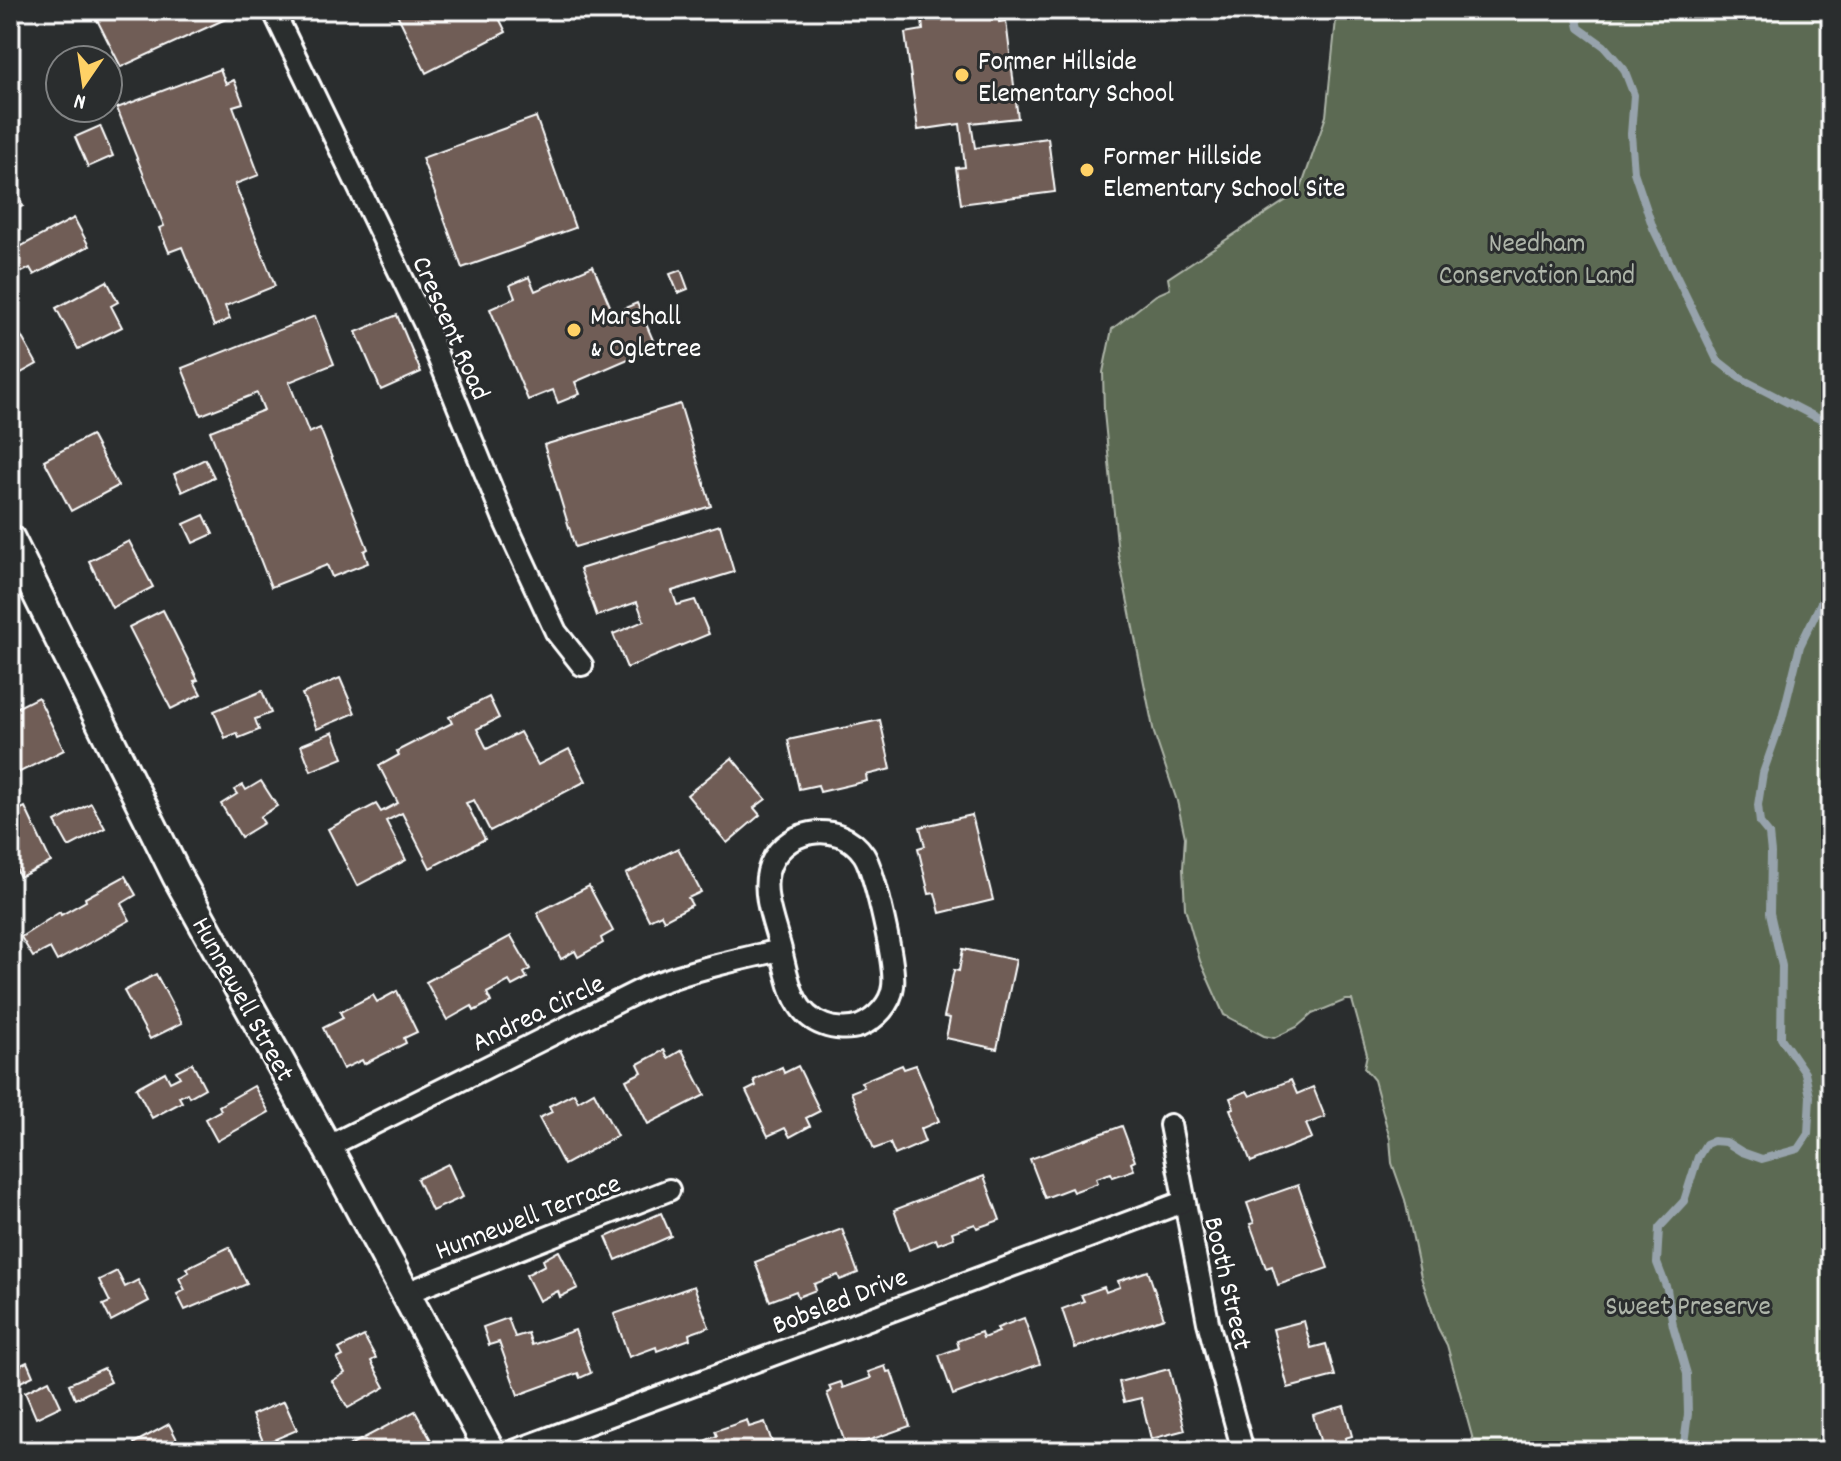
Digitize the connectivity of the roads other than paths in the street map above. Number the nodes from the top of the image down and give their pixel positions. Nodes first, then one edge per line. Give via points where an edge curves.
1 (273, 10) edge
2 (10, 539) edge
3 (582, 665) dead end
4 (781, 950) junction
5 (1170, 1125) dead end
6 (327, 1147) junction
7 (669, 1190) dead end
8 (1183, 1202) junction
9 (406, 1293) junction
10 (490, 1451) edge
11 (514, 1451) edge
12 (1243, 1451) edge

1 - 3 street, Crescent Road via 425,325 556,632
2 - 6 main road, Hunnewell Street via 177,876
4 - 4 street via 794,998 816,1023 854,1028 870,1022 886,1005 894,969 871,873 863,854 844,837 802,834 773,858 767,889
4 - 6 street, Andrea Circle via 647,987
5 - 8 street, Booth Street
6 - 9 main road, Hunnewell Street
7 - 9 street, Hunnewell Terrace
8 - 11 street, Bobsled Drive
8 - 12 street, Booth Street
9 - 10 main road, Hunnewell Street

